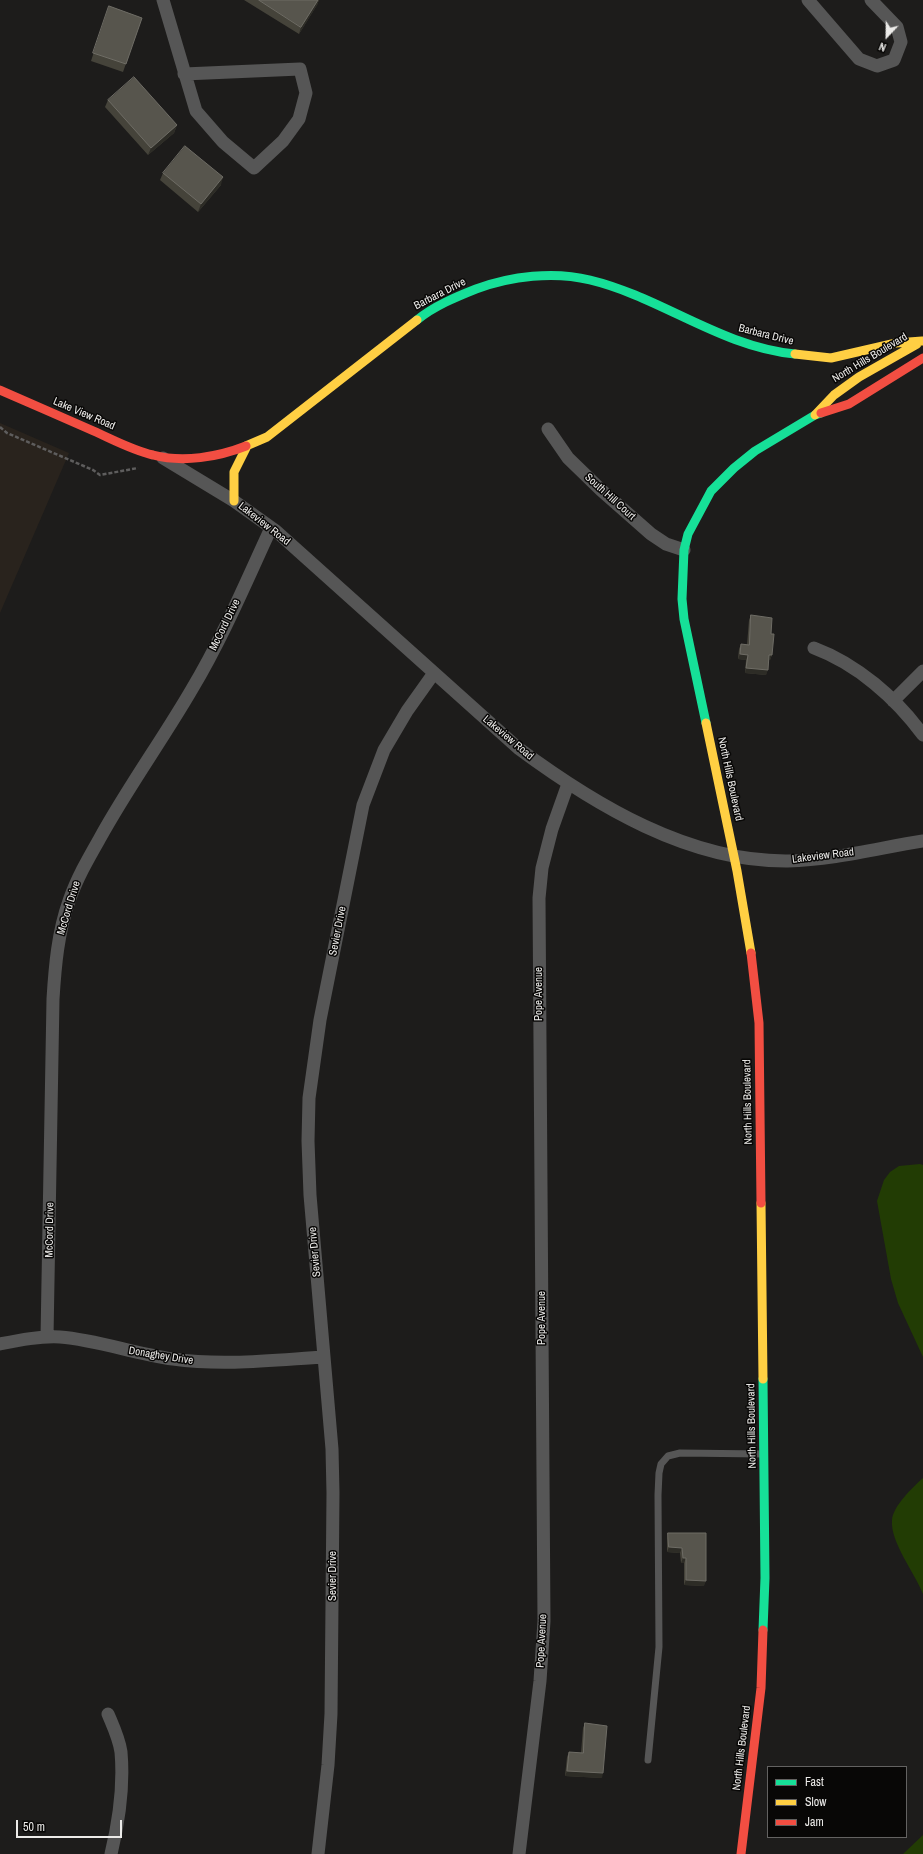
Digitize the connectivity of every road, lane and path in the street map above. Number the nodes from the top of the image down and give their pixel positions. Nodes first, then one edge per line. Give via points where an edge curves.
1 (163, 0) edge
2 (808, 0) edge
3 (871, 0) edge
4 (184, 74) junction
5 (922, 341) edge
6 (831, 358) junction
7 (923, 358) edge
8 (859, 377) junction
9 (0, 390) edge
10 (815, 415) junction
11 (0, 427) edge
12 (548, 429) dead end
13 (247, 446) junction
14 (160, 456) junction
15 (141, 467) dead end
16 (234, 501) junction
17 (271, 528) junction
18 (684, 550) junction
19 (814, 648) dead end
20 (923, 671) edge
21 (434, 674) junction
22 (893, 701) junction
23 (923, 735) edge
24 (568, 784) junction
25 (923, 841) edge
26 (735, 856) junction
27 (48, 1337) junction
28 (0, 1344) edge
29 (324, 1356) junction
30 (764, 1454) junction
31 (108, 1714) dead end
32 (648, 1760) dead end
33 (111, 1854) edge
34 (318, 1854) edge
35 (519, 1854) edge
36 (741, 1854) edge

1 - 4 street
2 - 3 street via 859,59 877,66 894,60 902,42 896,27
4 - 4 street via 196,111 224,142 254,168 283,141 299,119 306,93 300,69
5 - 6 street via 896,343
5 - 8 street, North Hills Boulevard
6 - 8 street
6 - 13 street, Barbara Drive via 773,352 734,340 633,295 590,280 562,276 514,279 459,296 423,315 293,418 267,437
7 - 10 street, North Hills Boulevard via 848,404
8 - 10 street, North Hills Boulevard via 834,395
9 - 14 street, Lake View Road via 127,445
10 - 18 street, North Hills Boulevard via 755,451 729,472 711,491 688,534
11 - 15 path via 7,433 100,475
12 - 18 street, South Hill Court via 568,458 601,490 651,534 670,546
13 - 14 street, Barbara Drive via 231,452 196,458
13 - 16 street via 236,464 232,481
14 - 16 street, Lakeview Road
16 - 17 street, Lakeview Road
17 - 21 street, Lakeview Road
17 - 27 street, McCord Drive via 215,647 192,689 112,815 79,875 68,902 54,970
18 - 26 street, North Hills Boulevard via 684,619
19 - 22 street via 850,666
20 - 22 street
21 - 24 street, Lakeview Road via 518,748
21 - 29 street, Sevier Drive via 407,711 384,750 363,805 314,1057 309,1098 308,1141 310,1195
22 - 23 street
24 - 26 street, Lakeview Road via 641,824 684,842
24 - 35 street, Pope Avenue via 550,835 542,868 539,898 544,1621 540,1680
25 - 26 street, Lakeview Road via 811,860 764,860
26 - 30 street, North Hills Boulevard via 750,935 758,1023
27 - 28 street, Donaghey Drive
27 - 29 street, Donaghey Drive via 76,1339 172,1359 202,1362
29 - 34 street, Sevier Drive via 332,1463 334,1584 331,1721
30 - 32 lane via 680,1453 668,1456 661,1464 658,1495 659,1647
30 - 36 street, North Hills Boulevard via 765,1578 761,1688
31 - 33 street via 120,1751 122,1781

